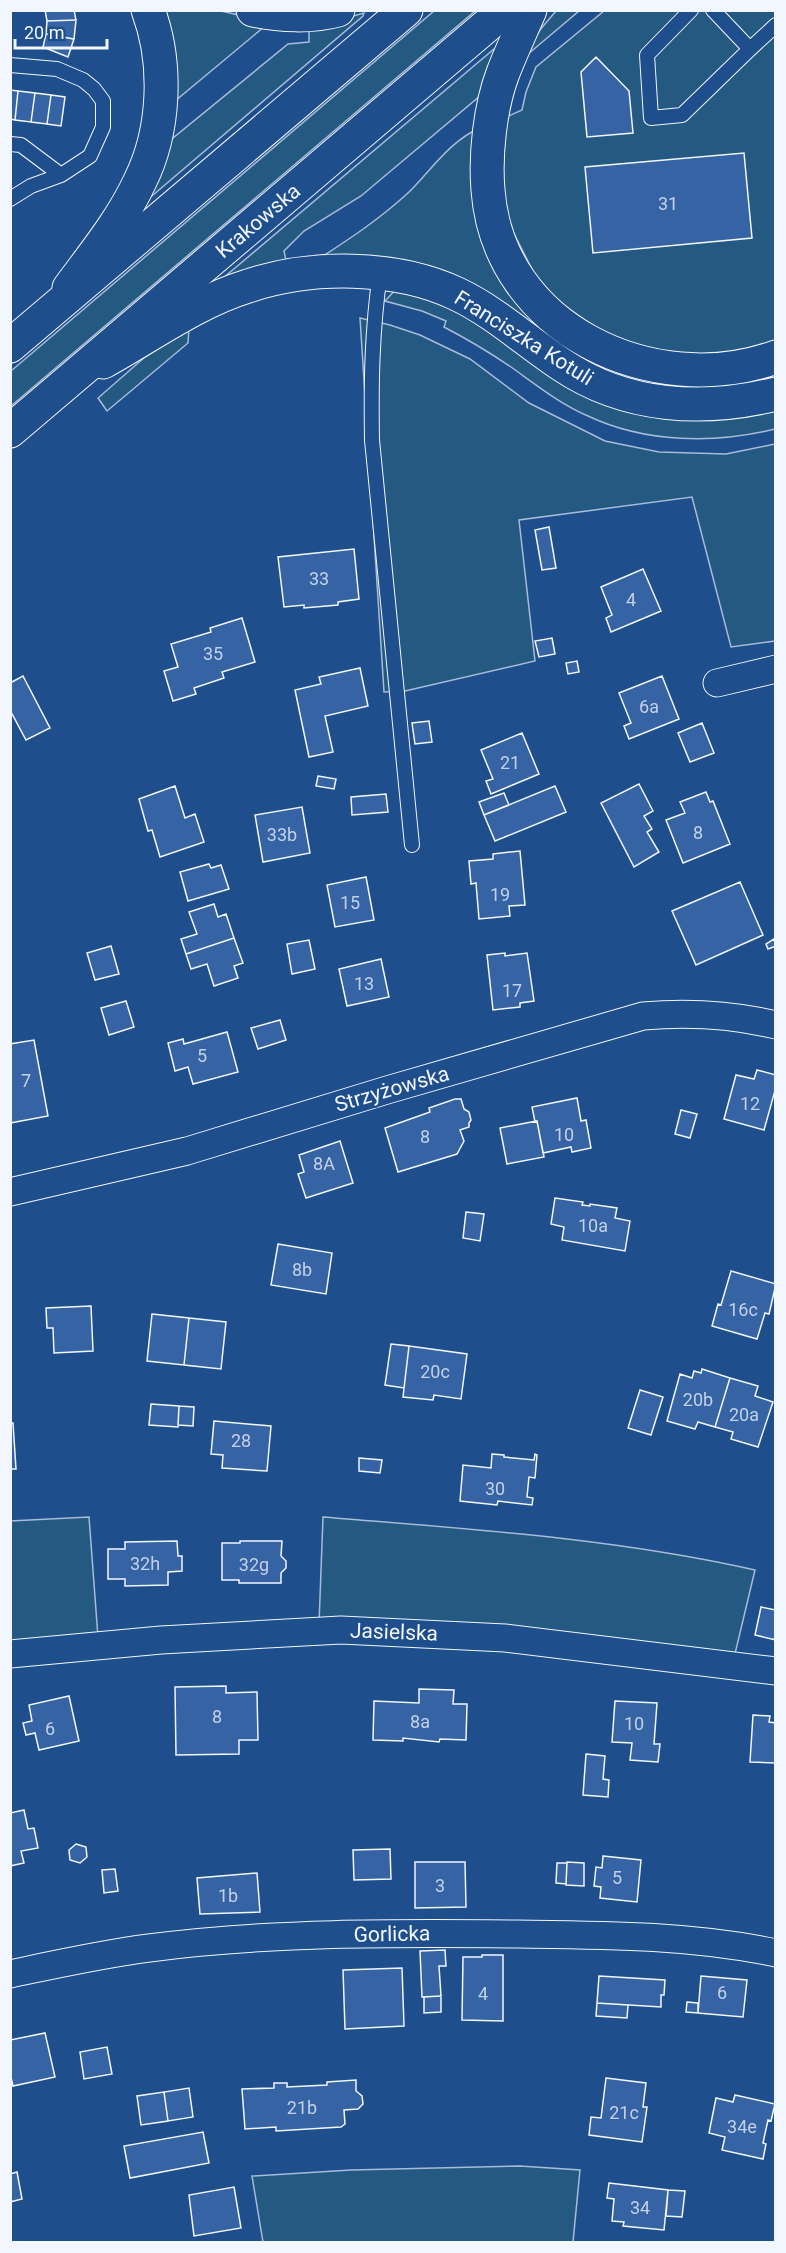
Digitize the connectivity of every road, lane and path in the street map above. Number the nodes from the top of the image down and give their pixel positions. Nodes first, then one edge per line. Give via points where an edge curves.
1 (148, 10) edge
2 (253, 10) edge
3 (338, 10) edge
4 (406, 10) edge
5 (505, 10) edge
6 (530, 10) edge
7 (691, 10) edge
8 (713, 10) edge
9 (776, 25) edge
10 (750, 49) junction
11 (10, 65) edge
12 (10, 144) edge
13 (61, 175) junction
14 (10, 199) edge
15 (380, 273) junction
16 (53, 310) junction
17 (10, 346) edge
18 (776, 357) edge
19 (68, 383) junction
20 (776, 394) edge
21 (10, 431) edge
22 (776, 669) edge
23 (717, 683) dead end
24 (411, 845) dead end
25 (776, 1025) edge
26 (10, 1192) edge
27 (10, 1654) edge
28 (776, 1671) edge
29 (776, 1953) edge
30 (10, 1974) edge

1 - 16 street via 160,74 160,108 153,148 120,217
2 - 3 street via 302,14
4 - 16 street
5 - 19 street, Krakowska
6 - 18 street via 497,91 487,169 500,243 520,281 564,326 610,352 643,364 697,371 756,364
7 - 10 lane via 646,55 651,118 682,115
8 - 10 lane
9 - 10 lane
11 - 13 lane via 57,69 83,80 103,101 103,127 90,156
12 - 13 lane via 21,145
13 - 14 lane
15 - 19 street, Franciszka Kotuli via 319,272 248,286 212,300
15 - 20 street, Franciszka Kotuli via 454,292 564,367 625,395 657,402 709,405
15 - 24 lane via 372,340 372,440
16 - 17 street
19 - 21 street, Krakowska
22 - 23 street
25 - 26 street, Strzyżowska via 683,1012 643,1016 187,1151
27 - 28 street, Jasielska via 160,1640 341,1630 505,1638
29 - 30 street, Gorlicka via 702,1941 652,1938 442,1933 328,1935 150,1948

